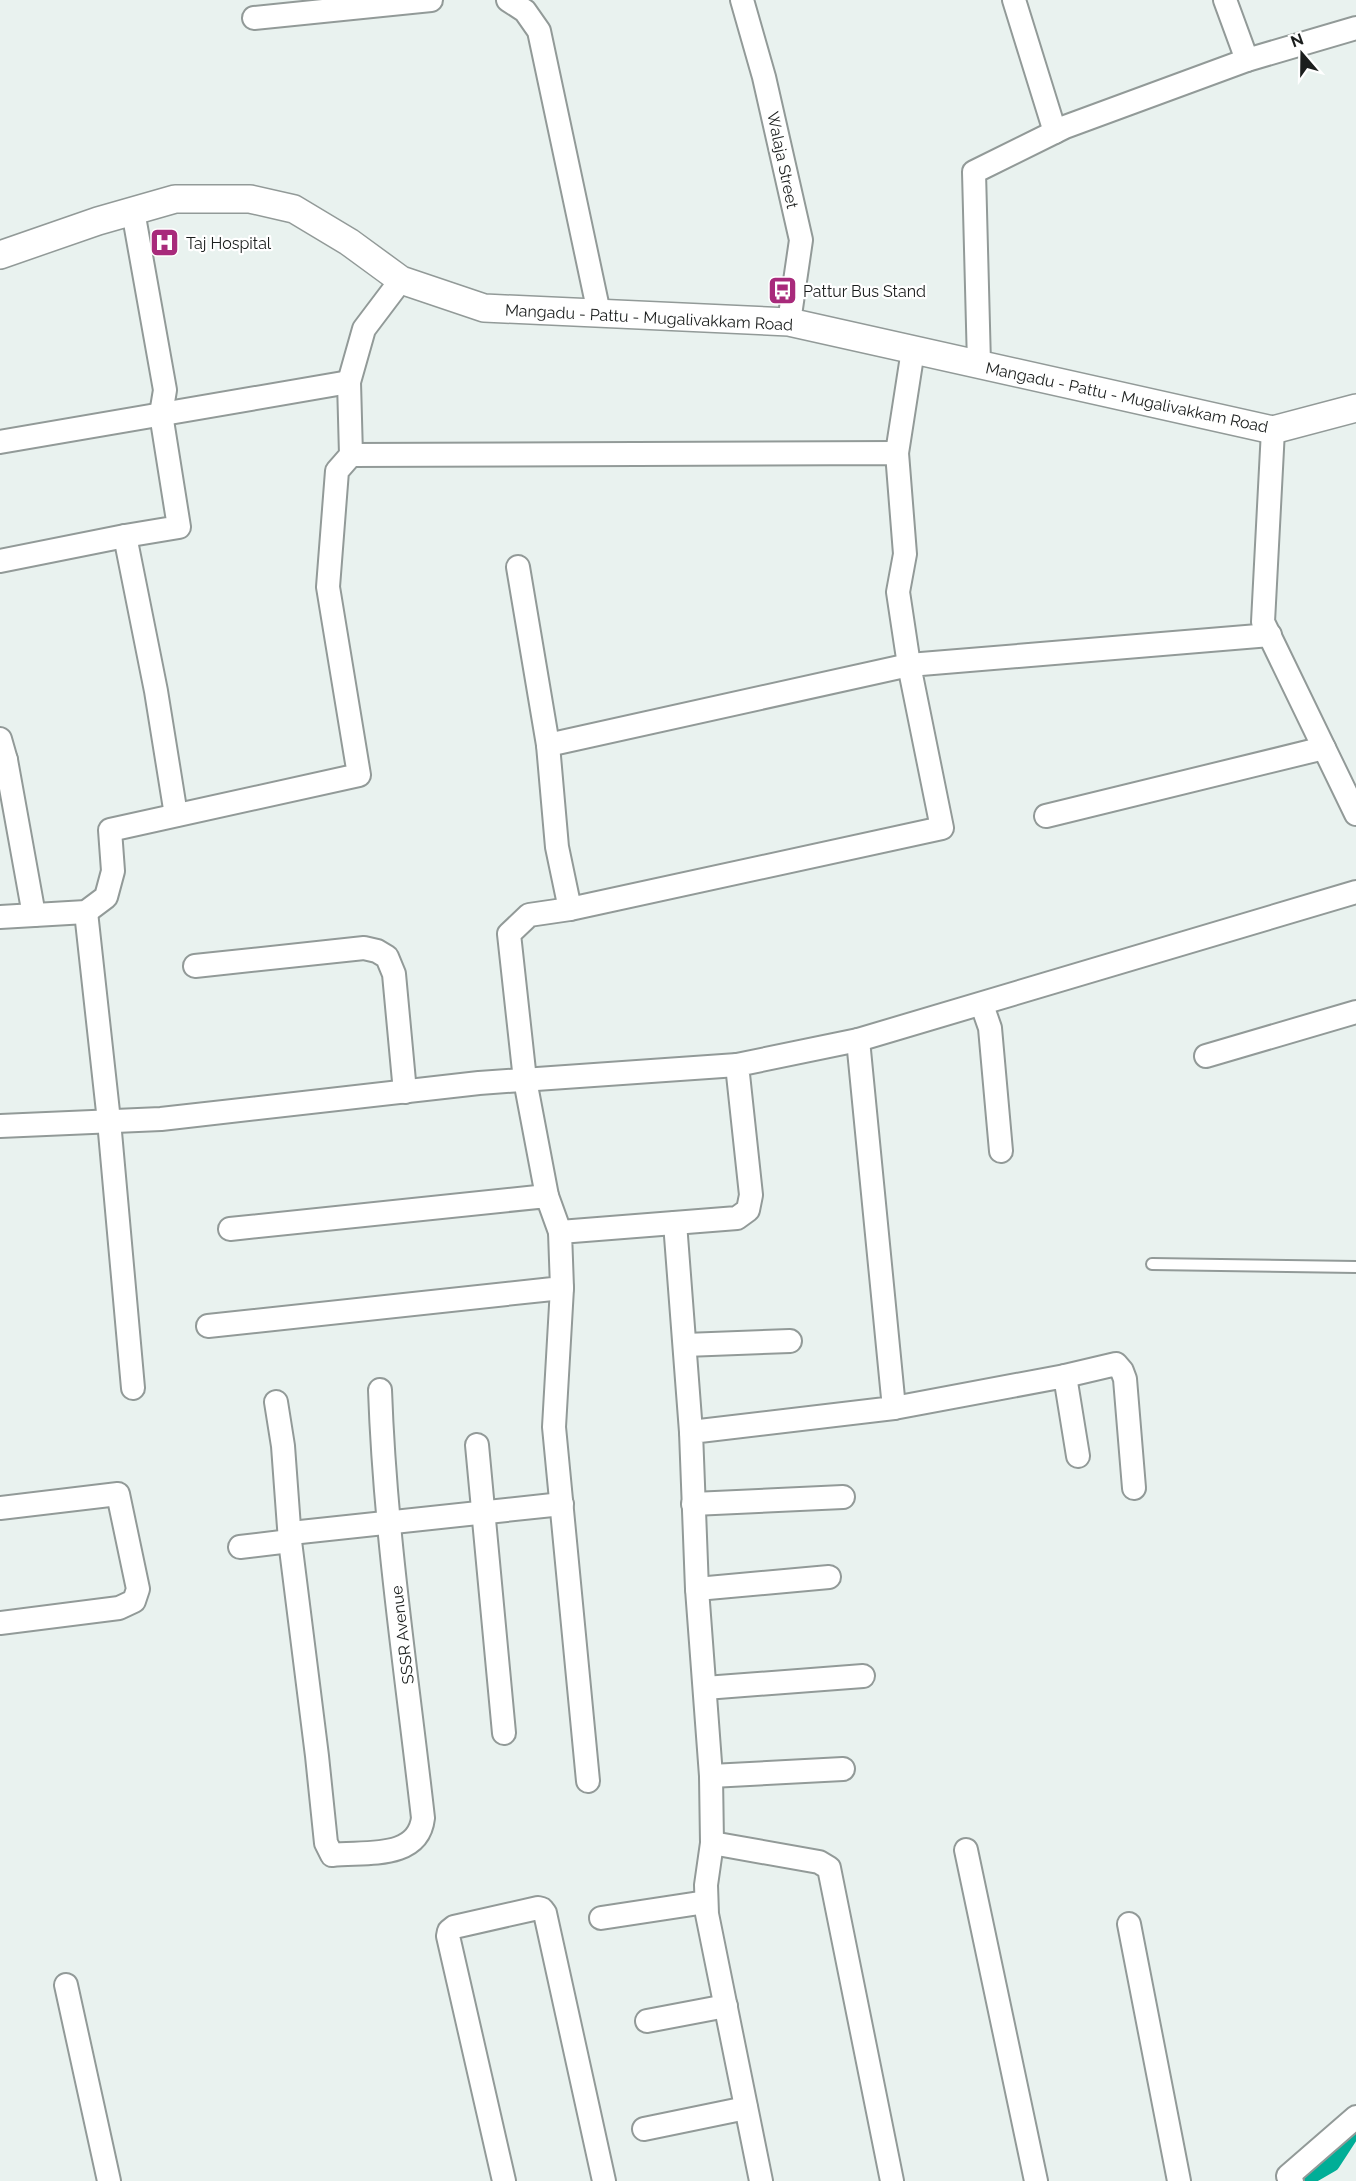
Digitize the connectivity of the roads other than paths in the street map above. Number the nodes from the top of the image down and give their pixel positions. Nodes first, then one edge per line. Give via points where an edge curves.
1 (431, 0) edge
2 (508, 0) edge
3 (742, 0) edge
4 (1014, 0) edge
5 (1224, 0) edge
6 (254, 18) dead end
7 (1356, 28) edge
8 (1247, 60) junction
9 (1055, 132) junction
10 (133, 210) junction
11 (0, 255) edge
12 (401, 280) junction
13 (599, 314) junction
14 (789, 322) junction
15 (913, 350) junction
16 (979, 364) junction
17 (349, 382) junction
18 (1356, 408) edge
19 (161, 414) junction
20 (1273, 430) junction
21 (0, 442) edge
22 (897, 453) junction
23 (351, 455) junction
24 (125, 536) junction
25 (0, 561) edge
26 (518, 567) dead end
27 (1270, 635) junction
28 (909, 665) junction
29 (548, 745) junction
30 (1324, 748) junction
31 (2, 753) edge
32 (1351, 791) edge
33 (1356, 814) edge
34 (176, 815) junction
35 (1046, 816) dead end
36 (9, 831) edge
37 (1356, 892) edge
38 (570, 909) junction
39 (86, 912) junction
40 (34, 915) junction
41 (0, 917) edge
42 (195, 966) dead end
43 (982, 1005) junction
44 (1356, 1012) edge
45 (858, 1040) junction
46 (1206, 1056) dead end
47 (737, 1065) junction
48 (525, 1080) junction
49 (405, 1092) junction
50 (109, 1121) junction
51 (0, 1126) edge
52 (1001, 1151) dead end
53 (547, 1196) junction
54 (675, 1223) junction
55 (230, 1229) dead end
56 (560, 1232) junction
57 (1152, 1264) dead end
58 (1356, 1267) edge
59 (562, 1288) junction
60 (208, 1326) dead end
61 (790, 1341) dead end
62 (685, 1345) junction
63 (1065, 1376) junction
64 (133, 1388) dead end
65 (380, 1390) dead end
66 (276, 1402) dead end
67 (894, 1408) junction
68 (691, 1432) junction
69 (477, 1445) dead end
70 (1078, 1456) dead end
71 (1134, 1488) dead end
72 (843, 1497) dead end
73 (562, 1504) junction
74 (693, 1504) junction
75 (0, 1508) edge
76 (483, 1513) junction
77 (388, 1522) junction
78 (290, 1541) junction
79 (240, 1547) dead end
80 (829, 1577) dead end
81 (697, 1589) junction
82 (0, 1623) edge
83 (862, 1676) dead end
84 (705, 1688) junction
85 (504, 1733) dead end
86 (843, 1769) dead end
87 (711, 1776) junction
88 (588, 1781) dead end
89 (712, 1842) junction
90 (966, 1850) dead end
91 (706, 1902) junction
92 (601, 1918) dead end
93 (1129, 1924) dead end
94 (66, 1985) dead end
95 (726, 2006) junction
96 (647, 2021) dead end
97 (746, 2108) junction
98 (1356, 2116) edge
99 (644, 2129) dead end
100 (1287, 2179) edge
101 (109, 2181) edge
102 (504, 2181) edge
103 (604, 2181) edge
104 (761, 2181) edge
105 (892, 2181) edge
106 (1036, 2181) edge
107 (1179, 2181) edge

1 - 6 street
2 - 13 street via 525,11 538,31
3 - 14 street, Walaja Street via 764,76 801,240
4 - 9 street
5 - 8 street
7 - 8 street
8 - 9 street
9 - 16 street via 974,172
10 - 11 street, Mangadu - Pattu - Mugalivakkam Road
10 - 12 street, Mangadu - Pattu - Mugalivakkam Road via 175,199 250,199 294,209
10 - 19 street via 165,390
12 - 13 street, Mangadu - Pattu - Mugalivakkam Road via 484,308
12 - 17 street via 364,329
13 - 14 street, Mangadu - Pattu - Mugalivakkam Road
14 - 15 street, Mangadu - Pattu - Mugalivakkam Road
15 - 16 street, Mangadu - Pattu - Mugalivakkam Road
15 - 22 street
16 - 20 street, Mangadu - Pattu - Mugalivakkam Road
17 - 19 street
17 - 23 street
18 - 20 street, Mangadu - Pattu - Mugalivakkam Road
19 - 21 street
19 - 24 street via 179,527
20 - 27 street via 1263,622
22 - 23 street
22 - 28 street via 905,554 898,592
23 - 34 street via 337,471 328,588 359,775
24 - 25 street
24 - 34 street
26 - 29 street
27 - 28 street
27 - 30 street
28 - 29 street
28 - 38 street via 942,828
29 - 38 street via 557,847
30 - 32 street
30 - 35 street
31 - 36 street
32 - 33 street
34 - 39 street via 110,830 113,871 106,897
36 - 40 street
37 - 43 street
38 - 48 street via 529,915 509,934
39 - 40 street
39 - 50 street
40 - 41 street
42 - 49 street via 364,948 387,957 394,974
43 - 45 street
43 - 52 street via 990,1028
44 - 46 street
45 - 47 street
45 - 67 street
47 - 48 street
47 - 54 street via 751,1194 748,1210 737,1218
48 - 49 street
48 - 53 street
49 - 50 street via 161,1119
50 - 51 street
50 - 64 street
53 - 55 street
53 - 56 street
54 - 56 street
54 - 62 street
56 - 59 street
57 - 58 lane
59 - 60 street
59 - 73 street via 554,1427
61 - 62 street
62 - 68 street
63 - 67 street
63 - 70 street
63 - 71 street via 1116,1364 1122,1371
65 - 77 street, SSSR Avenue
66 - 78 street
67 - 68 street
68 - 74 street
69 - 76 street
72 - 74 street
73 - 76 street
73 - 88 street
74 - 81 street
75 - 82 street via 118,1494 138,1589 134,1600 119,1608
76 - 77 street
76 - 85 street
77 - 78 street via 291,1533
77 - 78 street, SSSR Avenue via 423,1818 417,1836 396,1850 332,1855 328,1851
78 - 79 street
80 - 81 street
81 - 84 street
83 - 84 street
84 - 87 street
86 - 87 street
87 - 89 street
89 - 91 street
89 - 105 street via 819,1862 829,1868
90 - 106 street
91 - 92 street
91 - 95 street
93 - 107 street
94 - 101 street
95 - 96 street
95 - 97 street
97 - 99 street
97 - 104 street
98 - 100 street
102 - 103 street via 448,1936 454,1927 538,1908 545,1913

